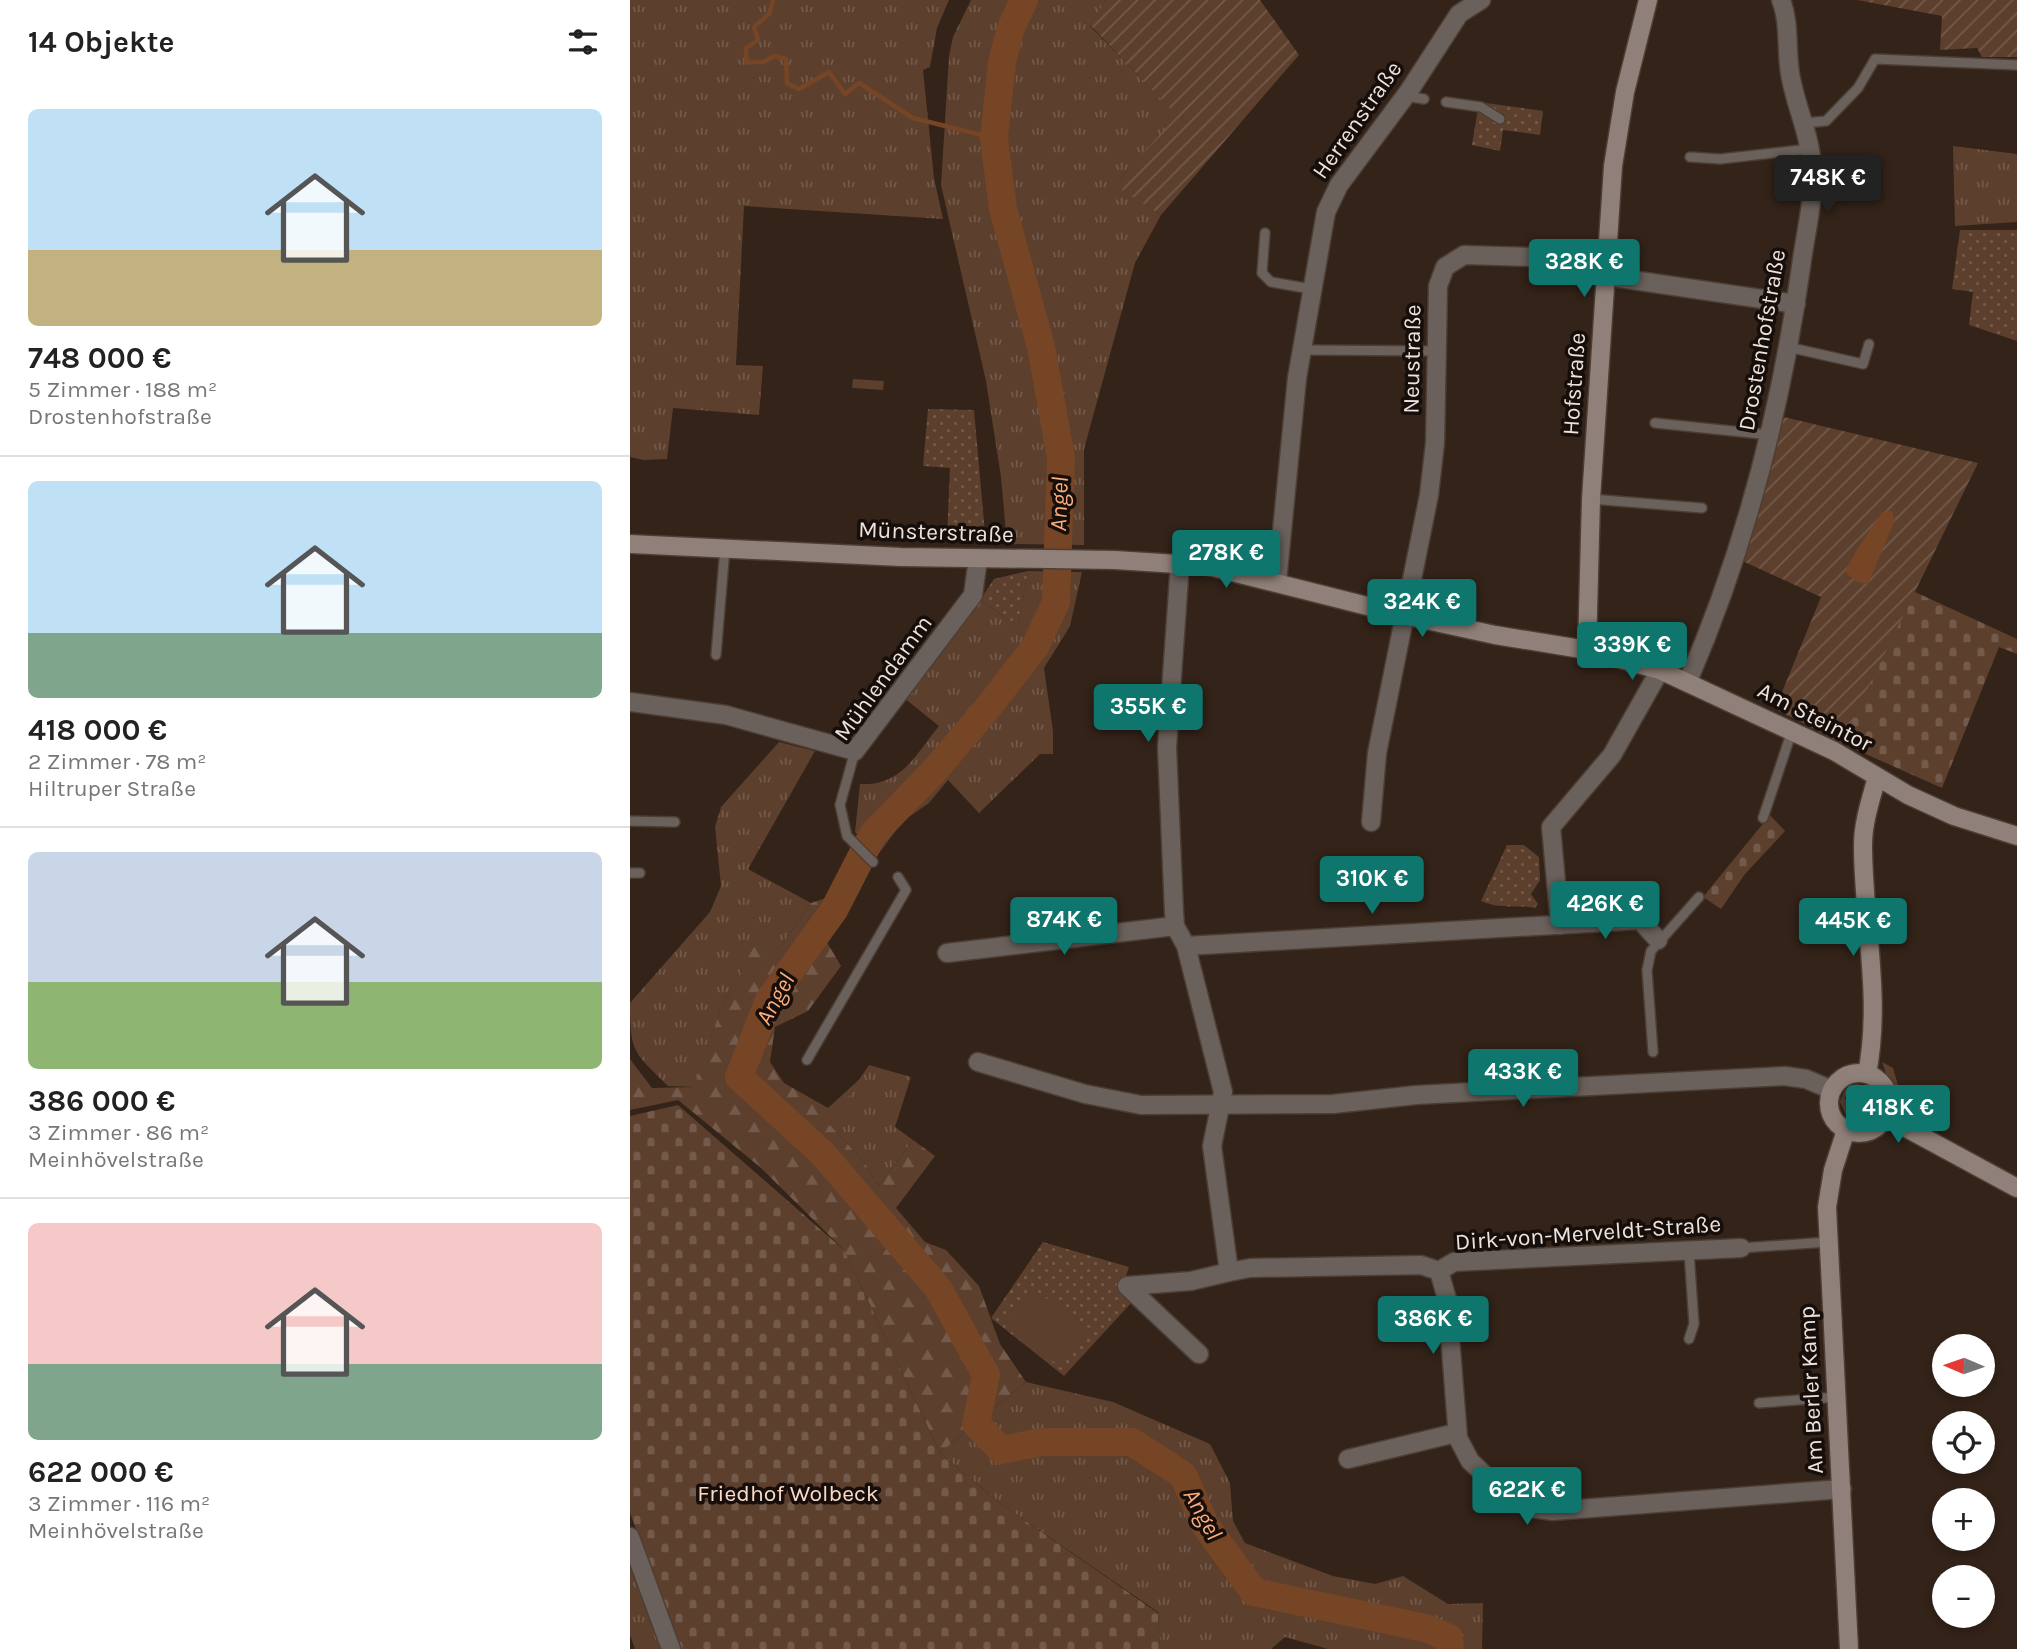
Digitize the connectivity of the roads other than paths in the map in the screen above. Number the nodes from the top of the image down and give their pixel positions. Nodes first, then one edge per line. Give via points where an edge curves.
1 (1481, 0) edge
2 (1648, 0) edge
3 (1781, 0) edge
4 (2017, 65) edge
5 (1405, 96) junction
6 (1424, 99) dead end
7 (1446, 102) dead end
8 (1500, 119) dead end
9 (1804, 124) junction
10 (1810, 149) junction
11 (1690, 157) dead end
12 (1265, 233) dead end
13 (1605, 273) junction
14 (1311, 289) junction
15 (1796, 304) junction
16 (1869, 344) dead end
17 (1788, 347) junction
18 (1301, 350) junction
19 (1437, 351) junction
20 (1655, 423) dead end
21 (1770, 435) junction
22 (1591, 499) junction
23 (1702, 508) dead end
24 (630, 544) edge
25 (725, 548) junction
26 (978, 558) junction
27 (1180, 563) junction
28 (1277, 582) junction
29 (1403, 615) junction
30 (1587, 649) junction
31 (716, 655) dead end
32 (1660, 670) junction
33 (1688, 681) junction
34 (630, 702) edge
35 (1792, 731) junction
36 (855, 751) junction
37 (1877, 777) junction
38 (1763, 818) dead end
39 (630, 821) edge
40 (675, 822) dead end
41 (1371, 822) dead end
42 (2017, 836) edge
43 (873, 862) dead end
44 (898, 877) dead end
45 (1699, 897) dead end
46 (1560, 925) junction
47 (1175, 926) junction
48 (1658, 940) junction
49 (1186, 946) junction
50 (947, 953) dead end
51 (1653, 1052) dead end
52 (807, 1060) dead end
53 (978, 1062) dead end
54 (1867, 1074) junction
55 (1832, 1090) junction
56 (1222, 1104) junction
57 (1886, 1117) junction
58 (1846, 1130) junction
59 (2017, 1188) edge
60 (1827, 1242) junction
61 (1741, 1248) joint
62 (1689, 1252) junction
63 (1439, 1271) junction
64 (1228, 1272) junction
65 (1689, 1339) dead end
66 (1199, 1354) dead end
67 (1837, 1397) junction
68 (1759, 1403) dead end
69 (1456, 1433) junction
70 (1348, 1459) dead end
71 (1842, 1489) junction
72 (630, 1537) edge
73 (671, 1649) edge
74 (1849, 1649) edge

1 - 5 street, Herrenstraße via 1459,14
2 - 13 street, Hofstraße via 1617,135
3 - 9 street, Drostenhofstraße via 1786,12 1790,74
4 - 9 lane via 1875,59 1858,88 1825,121
5 - 6 lane
5 - 14 street, Herrenstraße via 1339,185 1326,212
7 - 8 lane via 1481,107
9 - 10 street, Drostenhofstraße
10 - 11 lane via 1720,159
10 - 15 street, Drostenhofstraße via 1811,194
12 - 14 lane via 1262,272 1271,282
13 - 15 street, Neustraße
13 - 19 street, Neustraße via 1532,257 1464,255 1445,267 1438,286
13 - 22 street, Hofstraße
14 - 18 street, Herrenstraße
15 - 17 street, Drostenhofstraße
16 - 17 lane via 1863,364
17 - 21 street, Drostenhofstraße
18 - 19 lane
18 - 28 street, Herrenstraße
19 - 29 street, Neustraße via 1430,482
20 - 21 lane
21 - 33 street, Drostenhofstraße via 1736,552
22 - 23 lane
22 - 30 street, Hofstraße
24 - 25 street, Münsterstraße
25 - 26 street, Münsterstraße
25 - 31 lane
26 - 27 street, Münsterstraße
26 - 36 street, Mühlendamm via 973,595
27 - 28 street, Münsterstraße
27 - 47 street via 1167,747
28 - 29 street, Münsterstraße
29 - 30 street, Münsterstraße
29 - 41 street via 1377,753
30 - 32 street, Am Steintor
32 - 33 street, Am Steintor
32 - 46 street via 1612,755 1551,827
33 - 35 street, Am Steintor
34 - 36 street via 726,715
35 - 37 street, Am Steintor
35 - 38 lane
36 - 43 lane, Mühlendamm via 840,804 847,836
37 - 42 street, Am Steintor via 1954,816
37 - 54 street via 1863,844 1873,981
39 - 40 lane
44 - 52 lane via 906,891
45 - 48 lane via 1671,932
46 - 48 street via 1640,920
46 - 49 street
47 - 49 street
47 - 50 street
48 - 51 lane via 1647,970
49 - 56 street via 1223,1092
53 - 56 street via 1125,1103
54 - 55 street via 1847,1075
54 - 57 street via 1877,1078 1888,1093
55 - 56 street via 1785,1076 1416,1095 1333,1104
55 - 58 street via 1830,1109
56 - 64 street via 1212,1146
57 - 58 street via 1873,1130
57 - 59 street
58 - 60 street, Am Berler Kamp via 1829,1189
60 - 61 lane, Dirk-von-Merveldt-Straße
60 - 67 street, Am Berler Kamp
61 - 62 street, Dirk-von-Merveldt-Straße
62 - 63 street, Dirk-von-Merveldt-Straße via 1454,1262
62 - 65 lane via 1694,1324
63 - 64 street, Dirk-von-Merveldt-Straße via 1421,1265
63 - 69 street via 1447,1299
64 - 66 street, Dirk-von-Merveldt-Straße via 1191,1281 1127,1286
67 - 68 lane
67 - 71 street, Am Berler Kamp
69 - 70 street
69 - 71 street via 1471,1461 1490,1482 1509,1498 1532,1508 1553,1511
71 - 74 street, Am Berler Kamp
72 - 73 street

